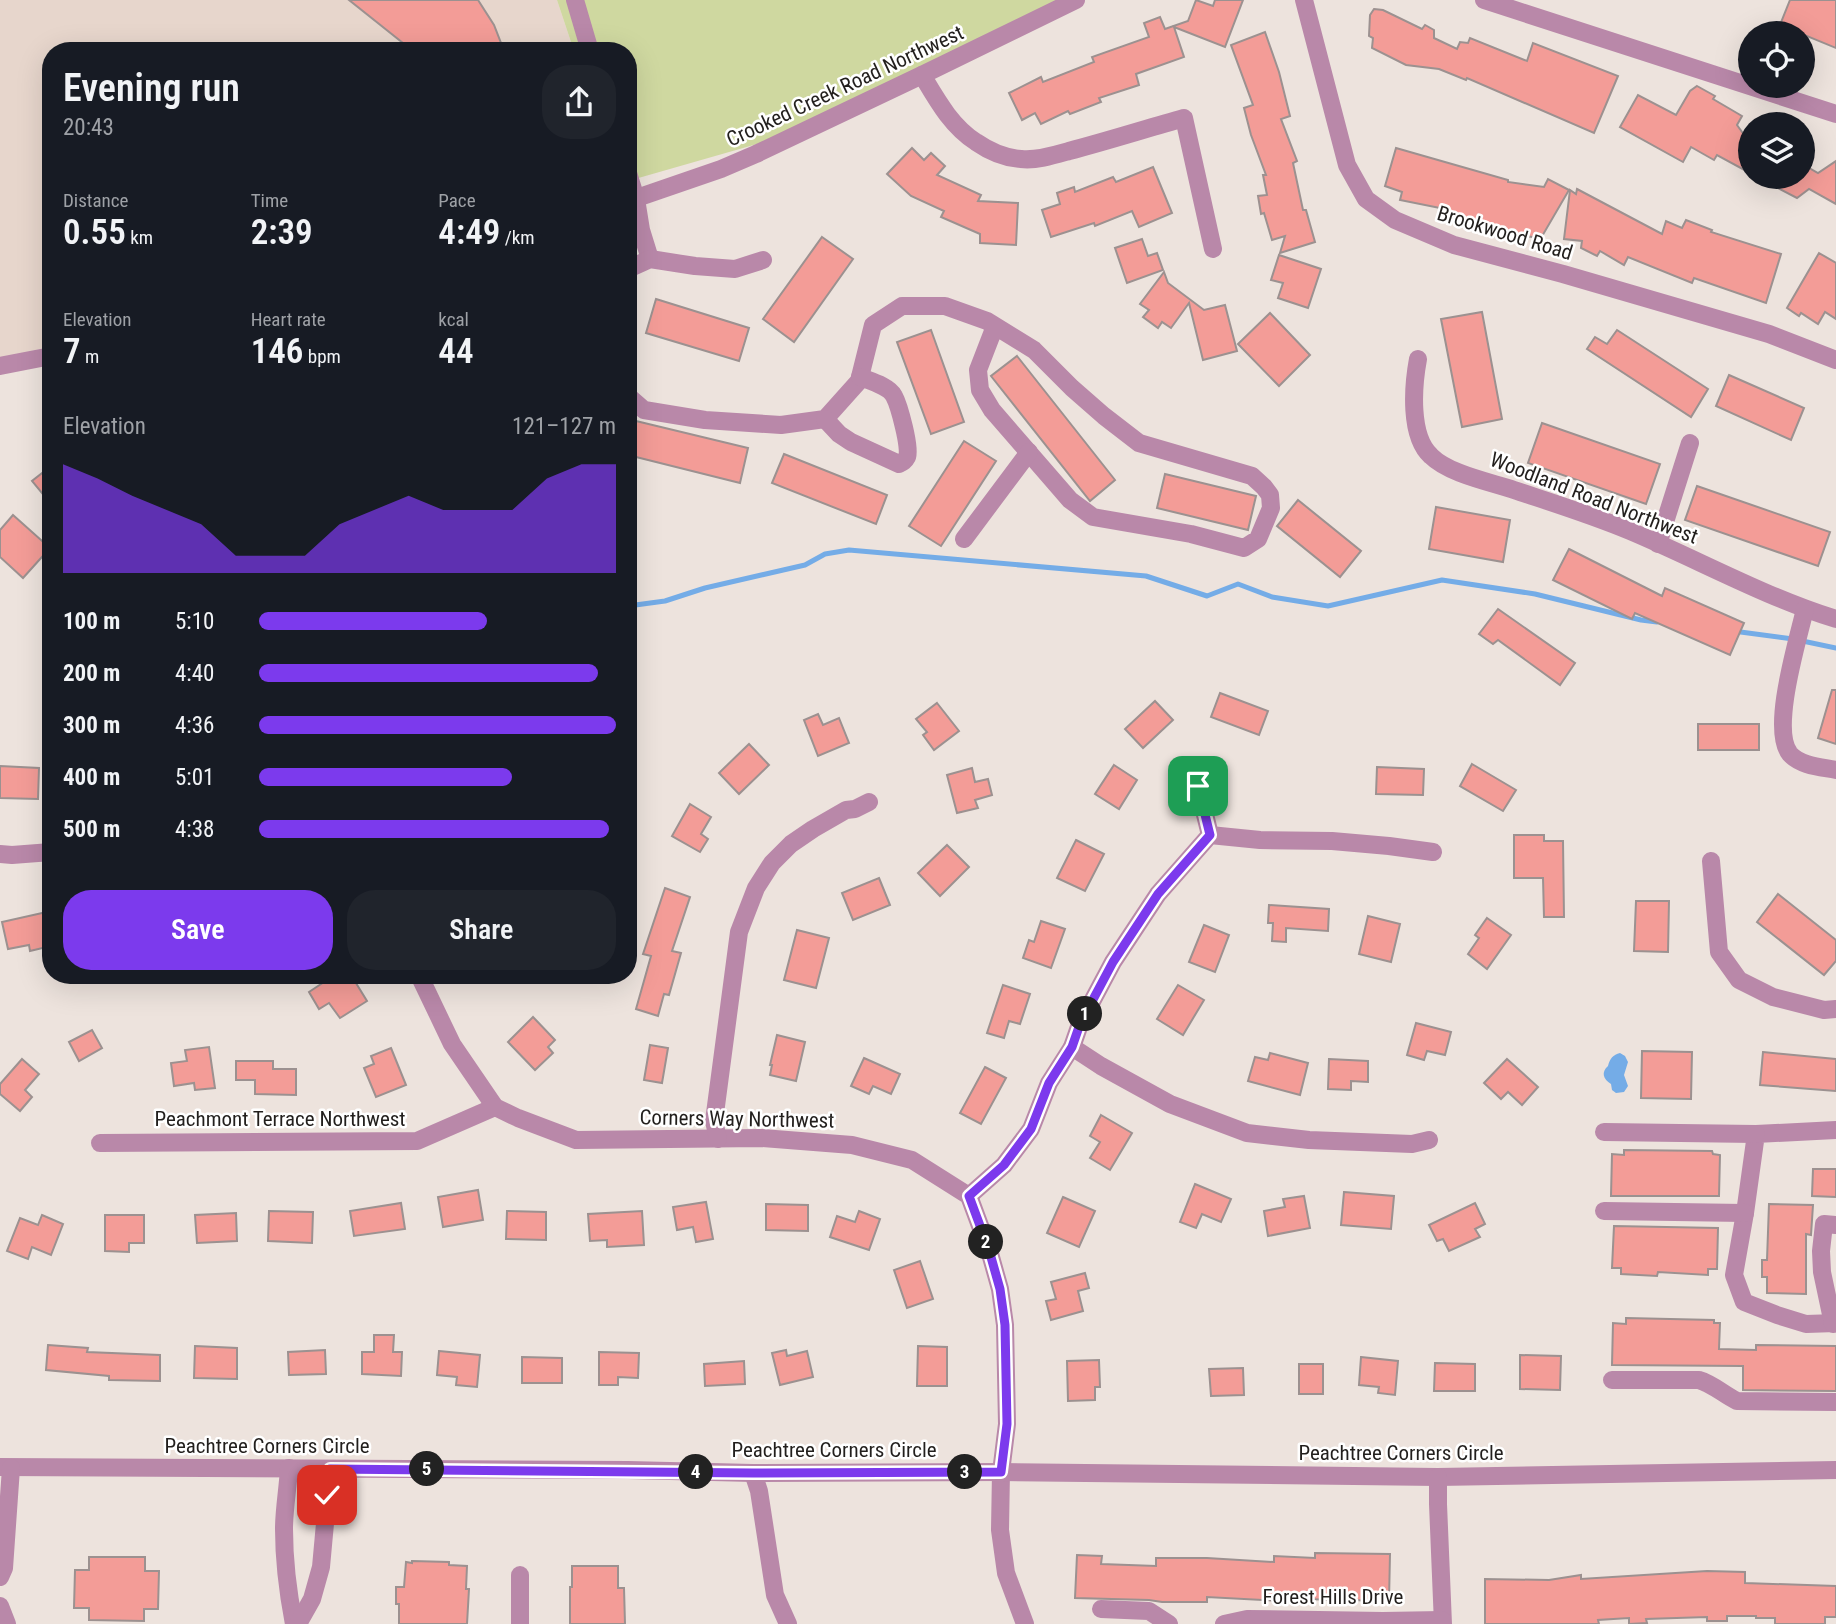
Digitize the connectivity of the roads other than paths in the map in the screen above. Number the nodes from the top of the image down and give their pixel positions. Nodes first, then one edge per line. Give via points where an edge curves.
1 (575, 0) edge
2 (1076, 0) edge
3 (1304, 0) edge
4 (1484, 0) edge
5 (587, 42) edge
6 (922, 75) junction
7 (1836, 114) edge
8 (637, 198) edge
9 (637, 219) edge
10 (1213, 249) dead end
11 (650, 259) junction
12 (763, 260) dead end
13 (637, 265) edge
14 (995, 326) junction
15 (42, 358) edge
16 (1418, 359) dead end
17 (1836, 360) edge
18 (0, 366) edge
19 (860, 377) junction
20 (637, 404) edge
21 (825, 419) junction
22 (1690, 443) dead end
23 (1029, 452) junction
24 (964, 539) dead end
25 (1658, 544) junction
26 (1805, 609) junction
27 (1836, 619) edge
28 (1836, 770) edge
29 (1198, 786) dead end
30 (869, 802) dead end
31 (1210, 835) junction
32 (1433, 852) dead end
33 (42, 853) edge
34 (0, 854) edge
35 (1711, 861) dead end
36 (423, 984) edge
37 (1836, 1009) edge
38 (1072, 1047) junction
39 (495, 1107) junction
40 (1836, 1130) edge
41 (1604, 1132) dead end
42 (1756, 1134) junction
43 (718, 1139) junction
44 (1429, 1140) dead end
45 (100, 1143) dead end
46 (969, 1196) junction
47 (1604, 1211) dead end
48 (1745, 1213) junction
49 (1836, 1225) edge
50 (1835, 1323) edge
51 (1612, 1380) dead end
52 (1836, 1402) edge
53 (6, 1467) edge
54 (289, 1468) junction
55 (330, 1469) junction
56 (1836, 1470) edge
57 (1001, 1472) junction
58 (753, 1473) junction
59 (1438, 1477) junction
60 (520, 1575) dead end
61 (0, 1577) edge
62 (0, 1606) edge
63 (1101, 1609) dead end
64 (1442, 1622) edge
65 (6, 1624) edge
66 (296, 1624) edge
67 (520, 1624) edge
68 (788, 1624) edge
69 (1025, 1624) edge
70 (1169, 1624) edge
71 (1224, 1624) edge

1 - 5 street
2 - 6 street, Crooked Creek Road Northwest
3 - 17 street, Brookwood Road via 1348,165 1366,199 1395,220 1454,245 1769,334
4 - 7 street
6 - 8 street, Crooked Creek Road Northwest via 756,154
6 - 10 street via 943,111 976,143 1023,160 1184,118
9 - 11 street
11 - 12 street via 735,269
11 - 13 street
14 - 19 street via 945,306 902,306 873,325
14 - 23 street via 978,370 980,390
14 - 23 street via 1034,350 1139,443 1252,475 1270,495 1271,508 1258,539 1244,548 1093,517 1070,500
15 - 18 street
16 - 25 street, Woodland Road Northwest via 1414,382 1417,432 1430,456 1452,470
19 - 21 street
19 - 21 street via 894,394 908,444 906,460 899,464 851,442
20 - 21 street via 644,410 705,420 780,425
22 - 25 street
23 - 24 street
25 - 26 street, Woodland Road Northwest
26 - 27 street, Woodland Road Northwest
26 - 28 street via 1783,706 1784,743 1801,762
29 - 31 street
30 - 43 street via 846,810 791,845 756,888 738,932 714,1121
31 - 32 street
31 - 38 street via 1158,894 1113,962
33 - 34 street
35 - 37 street via 1719,952 1739,980 1773,997
36 - 39 street via 452,1044
38 - 44 street via 1170,1104 1247,1133 1412,1144
38 - 46 street via 1049,1083 1031,1129 1004,1165
39 - 43 street, Corners Way Northwest via 576,1140
39 - 45 street, Peachmont Terrace Northwest via 417,1141
40 - 42 street
41 - 42 street
42 - 48 street
43 - 46 street, Corners Way Northwest via 852,1145 912,1160
46 - 57 street via 1000,1289 1005,1325 1007,1424
47 - 48 street
48 - 50 street via 1734,1275 1744,1303 1806,1324
49 - 50 street via 1824,1224 1821,1251
51 - 52 street via 1699,1380 1737,1401
53 - 54 street, Peachtree Corners Circle
53 - 61 street via 4,1568
54 - 55 street, Peachtree Corners Circle
54 - 66 street via 284,1527 289,1600
55 - 58 street, Peachtree Corners Circle
55 - 66 street via 321,1567 312,1598
56 - 59 street, Peachtree Corners Circle
57 - 58 street, Peachtree Corners Circle
57 - 59 street, Peachtree Corners Circle
57 - 69 street via 1000,1530 1006,1573
58 - 68 street via 775,1595
59 - 64 street
60 - 67 street
62 - 65 street
63 - 70 street via 1149,1611
64 - 71 street, Forest Hills Drive via 1247,1619

